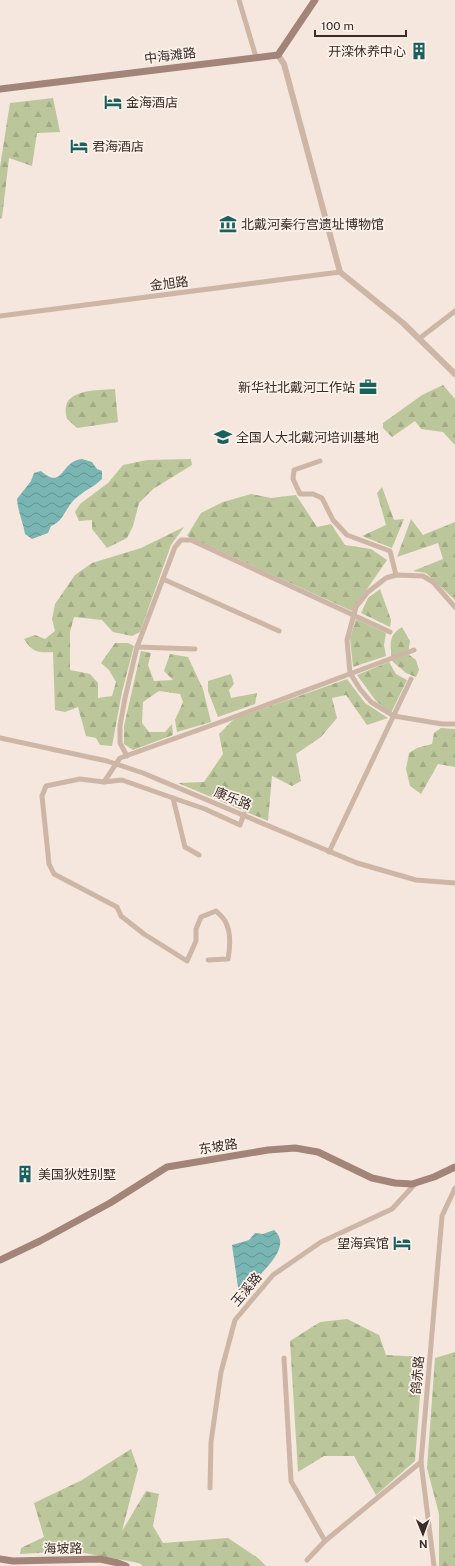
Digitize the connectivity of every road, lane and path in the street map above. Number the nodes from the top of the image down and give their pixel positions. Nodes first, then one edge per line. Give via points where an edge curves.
1 (238, 0) edge
2 (315, 0) edge
3 (278, 55) junction
4 (256, 57) junction
5 (0, 89) edge
6 (340, 272) junction
7 (455, 311) edge
8 (0, 316) edge
9 (420, 338) junction
10 (455, 374) edge
11 (320, 461) dead end
12 (396, 575) junction
13 (163, 579) junction
14 (455, 608) edge
15 (355, 614) junction
16 (279, 631) dead end
17 (390, 632) dead end
18 (137, 647) junction
19 (194, 649) dead end
20 (414, 650) dead end
21 (350, 673) junction
22 (411, 679) dead end
23 (394, 716) junction
24 (455, 724) edge
25 (0, 738) edge
26 (127, 756) junction
27 (115, 763) junction
28 (104, 782) junction
29 (173, 798) junction
30 (244, 814) junction
31 (330, 852) junction
32 (199, 855) dead end
33 (455, 883) edge
34 (208, 960) dead end
35 (455, 1167) edge
36 (417, 1182) junction
37 (455, 1188) edge
38 (0, 1260) edge
39 (284, 1358) dead end
40 (421, 1462) junction
41 (210, 1488) dead end
42 (325, 1541) junction
43 (0, 1559) edge
44 (307, 1560) dead end
45 (126, 1566) edge
46 (434, 1566) edge

1 - 4 street
2 - 3 main road
3 - 4 main road, 中海滩路
3 - 6 street via 284,64
4 - 5 main road, 中海滩路
6 - 8 street, 金旭路
6 - 9 street
7 - 9 street
9 - 10 street
11 - 12 street via 294,470 293,479 300,494 313,494 322,498 333,520 347,534 390,551
12 - 14 street via 424,576 433,582
12 - 15 street via 386,578 368,592 356,608
13 - 15 street via 175,547 181,540 190,540
13 - 16 street
13 - 18 street
15 - 17 street
15 - 21 street via 347,640
18 - 19 street
18 - 26 street via 120,726 120,743
20 - 21 street
21 - 23 street via 372,702
21 - 26 street
22 - 23 street
23 - 24 street
23 - 31 street
25 - 27 street, 康乐路
26 - 27 street
27 - 28 street
27 - 30 street, 康乐路
28 - 29 street via 122,780
28 - 34 street via 80,779 46,786 42,796 49,864 54,874 117,907 121,916 144,934 188,961 196,941 196,929 201,917 216,911 225,921 229,934 230,954 228,960
29 - 30 street via 240,825
29 - 32 street via 185,847
30 - 31 street, 康乐路
31 - 33 street, 康乐路 via 416,880
35 - 36 main road, 东坡路
36 - 38 main road, 东坡路 via 395,1183 372,1178 318,1152 295,1148 167,1167 110,1203
36 - 41 street, 玉溪路 via 392,1209 321,1242 273,1275 235,1320 221,1372 211,1442
37 - 40 street, 鸽赤路 via 442,1216
39 - 42 street via 291,1481
40 - 42 street
40 - 46 street, 鸽赤路
42 - 44 street
43 - 45 main road, 海坡路 via 100,1559

